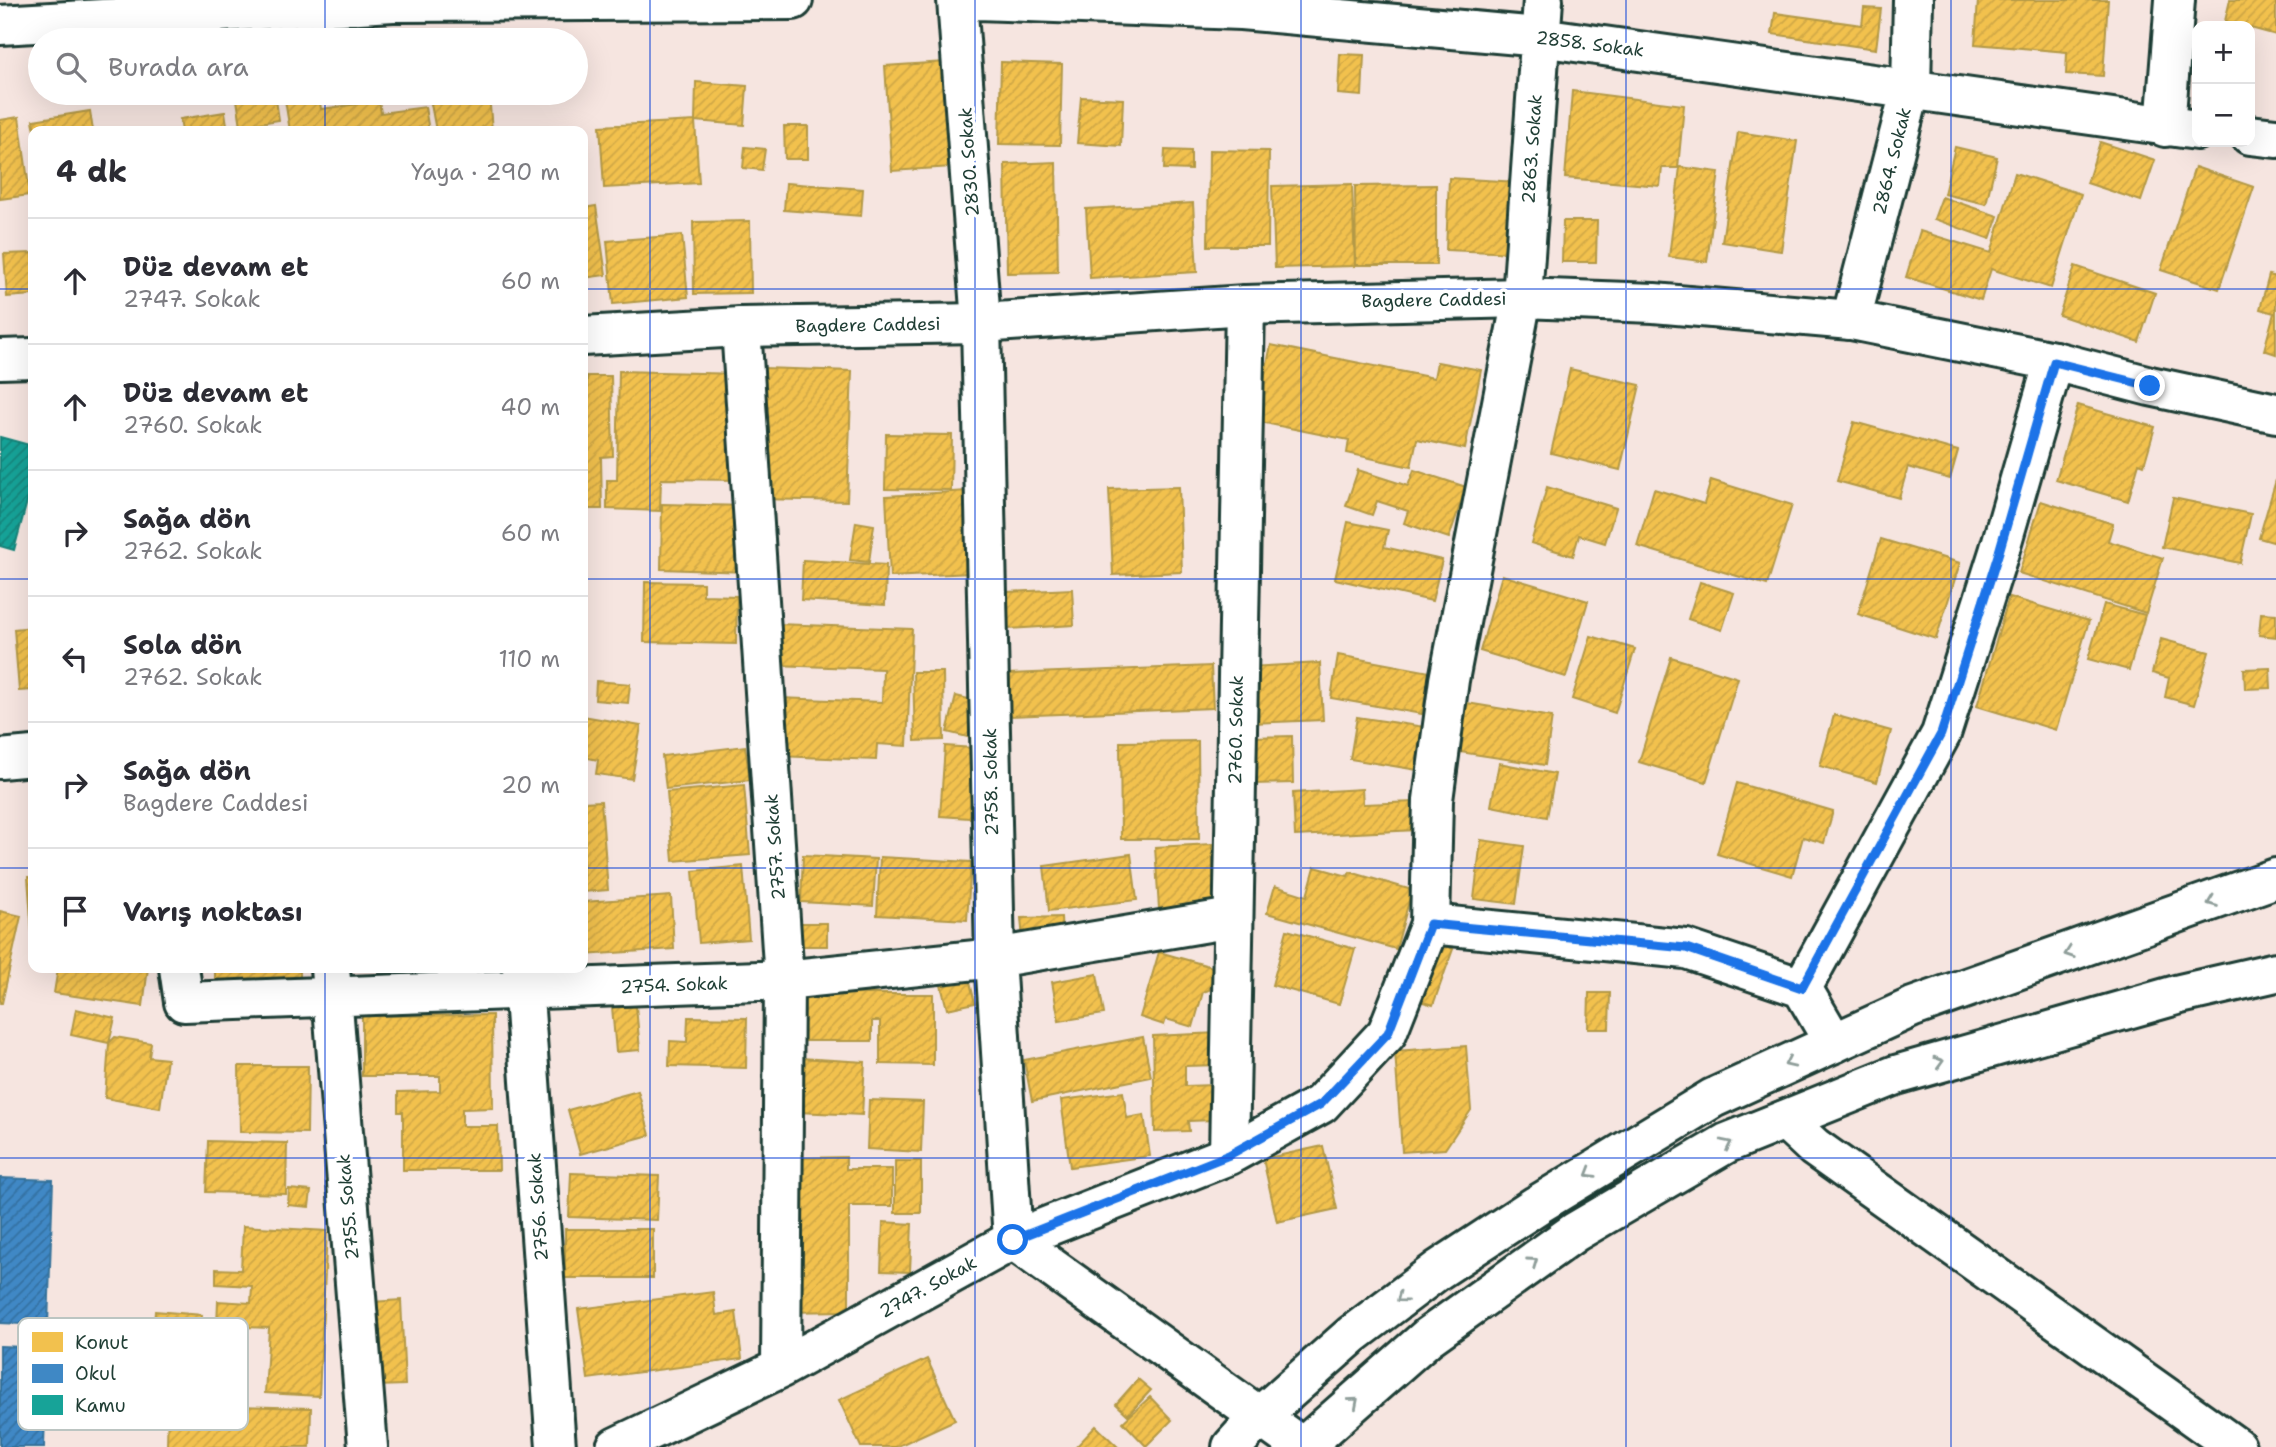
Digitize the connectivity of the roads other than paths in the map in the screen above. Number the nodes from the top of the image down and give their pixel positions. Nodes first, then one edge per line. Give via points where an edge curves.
1 (793, 0) edge
2 (957, 0) edge
3 (978, 0) edge
4 (1543, 0) edge
5 (1913, 0) edge
6 (2175, 0) edge
7 (1241, 5) edge
8 (0, 25) edge
9 (1540, 37) junction
10 (1911, 88) junction
11 (2181, 128) edge
12 (2255, 136) edge
13 (2276, 138) edge
14 (1522, 298) junction
15 (1245, 305) junction
16 (1851, 320) junction
17 (981, 323) junction
18 (741, 327) junction
19 (588, 336) edge
20 (28, 358) edge
21 (0, 359) edge
22 (2054, 362) junction
23 (2276, 413) edge
24 (28, 756) edge
25 (0, 759) edge
26 (2276, 878) edge
27 (1232, 918) junction
28 (1430, 924) junction
29 (995, 958) junction
30 (2276, 972) edge
31 (522, 980) edge
32 (784, 980) junction
33 (330, 982) edge
34 (182, 985) edge
35 (1802, 988) junction
36 (1834, 1043) junction
37 (1785, 1120) junction
38 (1229, 1155) junction
39 (1013, 1240) junction
40 (781, 1368) junction
41 (1258, 1418) junction
42 (368, 1447) edge
43 (556, 1447) edge
44 (616, 1447) edge
45 (1232, 1447) edge
46 (1303, 1447) edge
47 (2236, 1447) edge

1 - 8 street via 393,2
2 - 17 street, 2830. Sokak
3 - 7 street, 2858. Sokak
4 - 9 street, 2863. Sokak
5 - 10 street, 2864. Sokak
6 - 11 street
7 - 9 street, 2858. Sokak
9 - 10 street, 2858. Sokak
9 - 14 street, 2863. Sokak
10 - 11 street, 2858. Sokak
10 - 16 street, 2864. Sokak
12 - 13 street
14 - 15 street, Bagdere Caddesi
14 - 16 street, Bagdere Caddesi via 1654,303
14 - 28 street via 1449,680 1433,800
15 - 17 street, Bagdere Caddesi
15 - 27 street, 2760. Sokak
16 - 22 street, Bagdere Caddesi
17 - 18 street, Bagdere Caddesi
17 - 29 street, 2758. Sokak
18 - 19 street, Bagdere Caddesi
18 - 32 street, 2757. Sokak
20 - 21 street
22 - 23 street, Bagdere Caddesi
22 - 35 street via 1941,734
24 - 25 street
26 -> 36 street via 1913,1007
27 - 29 street, 2754. Sokak
27 - 38 street, 2760. Sokak
28 - 35 street via 1686,948
28 - 38 street, 2747. Sokak via 1388,1033 1321,1104
29 - 32 street, 2754. Sokak
29 - 39 street, 2758. Sokak
37 -> 30 street via 1896,1075 2180,994
31 - 32 street, 2754. Sokak
31 - 33 street, 2754. Sokak
31 - 43 street, 2756. Sokak
32 - 40 street, 2757. Sokak
33 - 34 street, 2754. Sokak
33 - 42 street, 2755. Sokak
35 - 36 street
36 -> 41 street via 1713,1098 1526,1212 1353,1334
46 -> 37 street via 1428,1336 1575,1232 1727,1143
37 - 47 street via 1814,1147
38 - 39 street, 2747. Sokak
39 - 40 street, 2747. Sokak
39 - 41 street
40 - 44 street, 2747. Sokak
41 - 45 street
41 - 46 street

